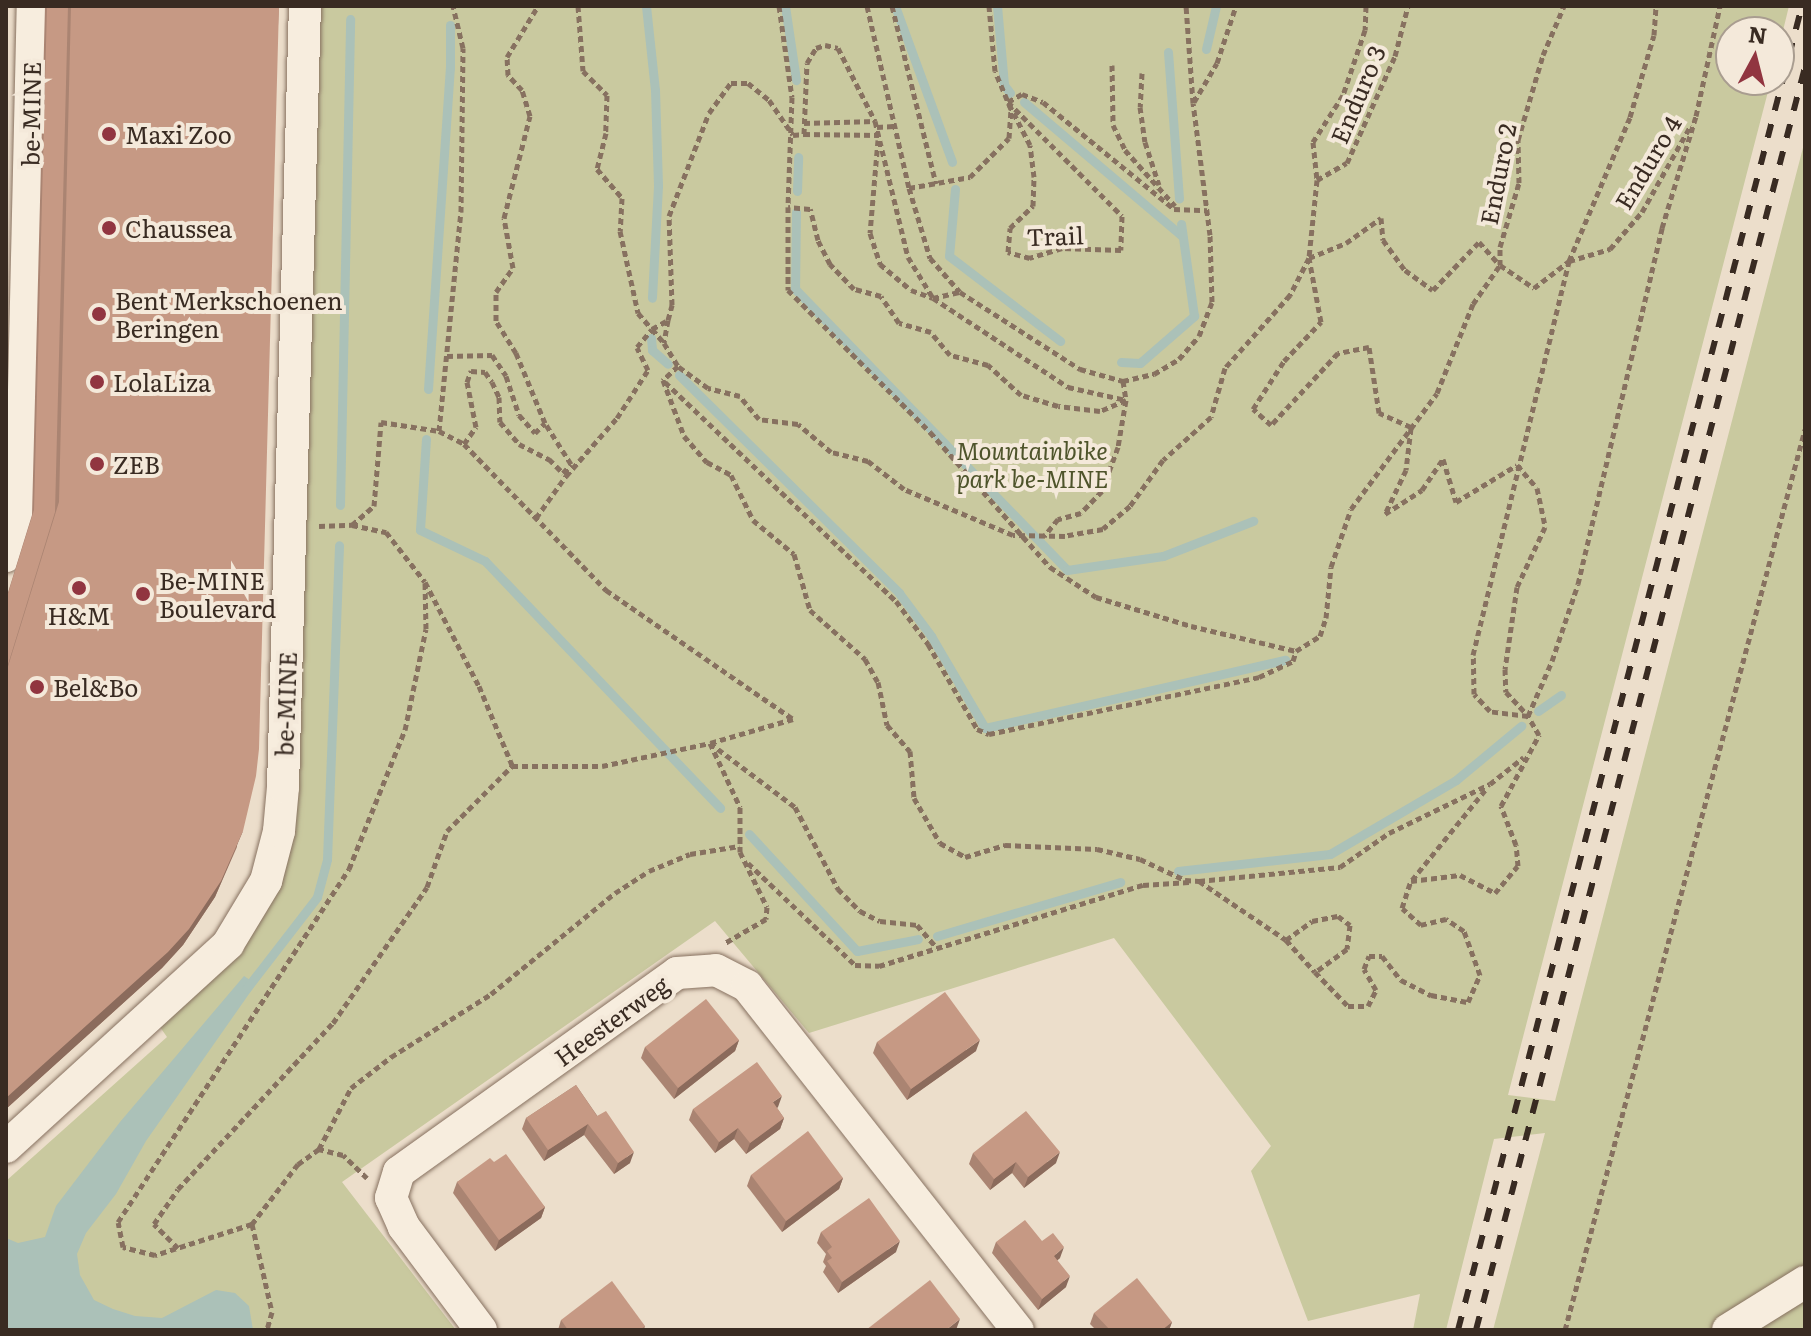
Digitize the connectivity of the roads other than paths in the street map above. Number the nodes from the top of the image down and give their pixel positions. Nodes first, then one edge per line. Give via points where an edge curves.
1 (33, 6) edge
2 (305, 6) edge
3 (6, 556) edge
4 (6, 1147) edge
5 (1805, 1282) edge
6 (481, 1330) edge
7 (1018, 1330) edge
8 (1728, 1330) edge

1 - 3 street, be-MINE via 22,478
2 - 4 street, be-MINE via 283,787 266,881 228,944
5 - 8 street
6 - 7 street, Heesterweg via 404,1227 391,1198 399,1172 677,973 716,970 747,986

